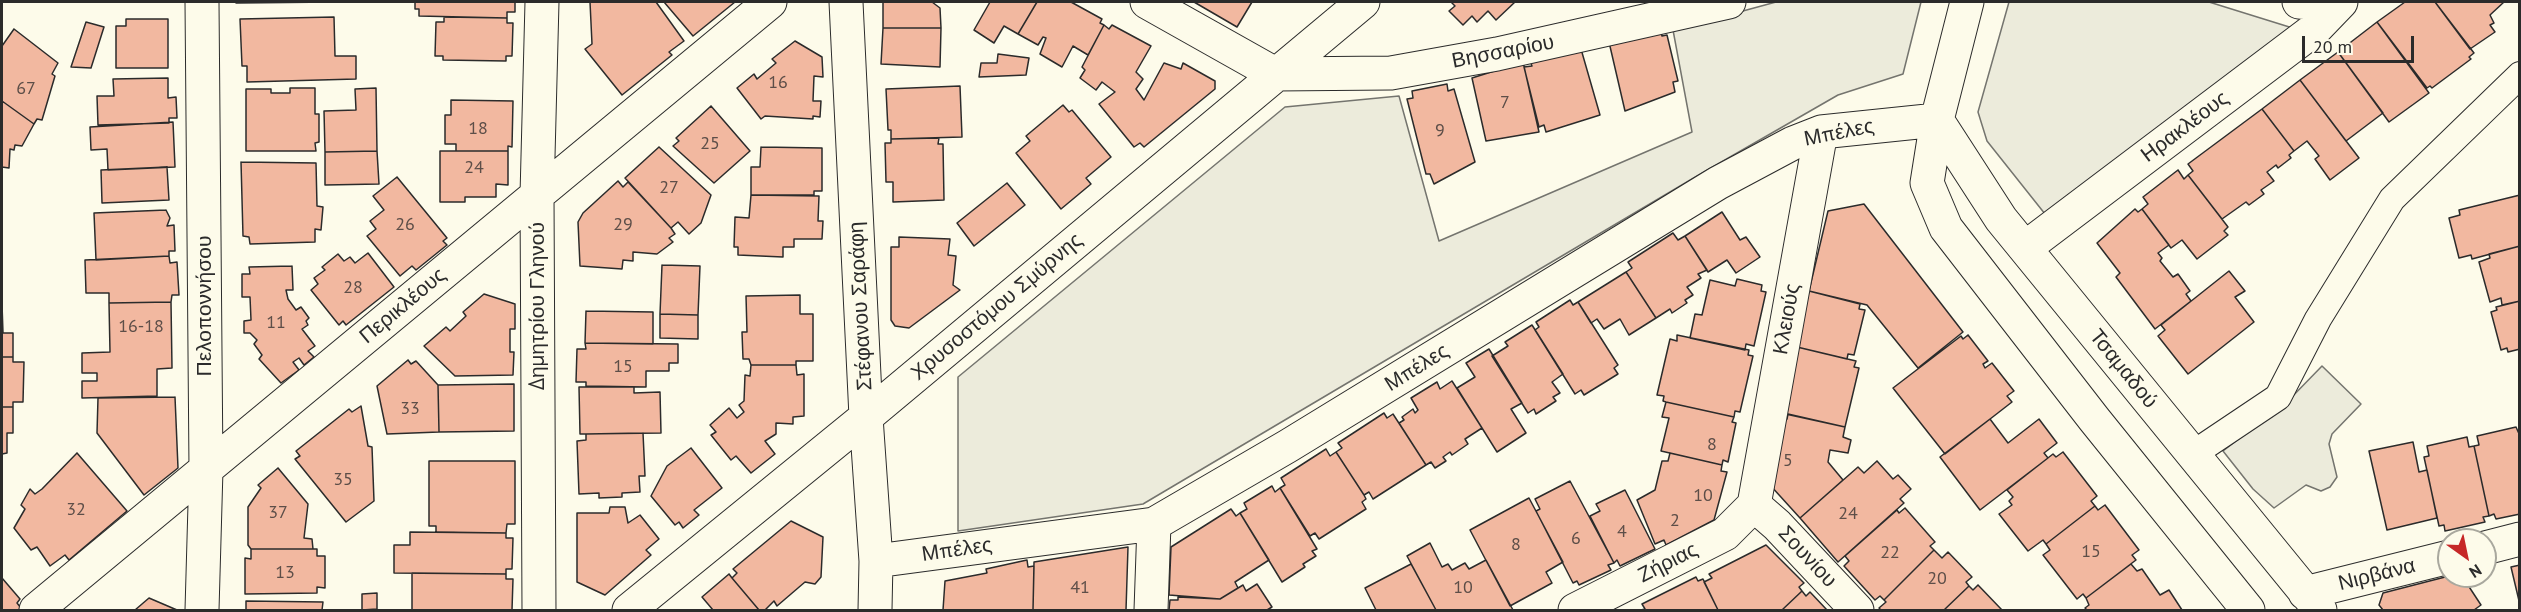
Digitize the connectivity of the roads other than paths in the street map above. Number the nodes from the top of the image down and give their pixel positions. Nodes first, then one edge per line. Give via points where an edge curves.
1 (202, 2) edge
2 (542, 2) edge
3 (770, 2) edge
4 (846, 2) edge
5 (1147, 2) edge
6 (1363, 2) edge
7 (1729, 2) edge
8 (1967, 2) edge
9 (2299, 2) edge
10 (2339, 3) edge
11 (1275, 74) junction
12 (2520, 75) edge
13 (1937, 120) junction
14 (1821, 132) junction
15 (537, 195) junction
16 (2025, 248) junction
17 (866, 417) junction
18 (2193, 454) junction
19 (206, 469) junction
20 (1754, 505) junction
21 (1154, 524) junction
22 (2520, 539) edge
23 (2497, 545) edge
24 (876, 561) junction
25 (2437, 561) edge
26 (2312, 602) edge
27 (36, 610) edge
28 (202, 610) edge
29 (539, 610) edge
30 (629, 610) edge
31 (875, 610) edge
32 (1151, 610) edge
33 (1575, 610) edge
34 (1857, 610) edge
35 (2248, 610) edge

1 - 19 street, Πελοποννήσου
2 - 15 street, Δημητρίου Γληνού
3 - 15 street, Περικλέους
4 - 17 street, Στέφανου Σαράφη
5 - 11 street
6 - 11 street, Χρυσοστόμου Σμύρνης
7 - 11 street, Βησσαρίου via 1497,54 1391,73
8 - 13 street
9 - 10 street
10 - 16 street, Ηρακλέους via 2315,29
11 - 17 street, Χρυσοστόμου Σμύρνης
12 - 18 street via 2392,199 2323,309 2278,397
13 - 14 street, Μπέλες
13 - 16 street, Τσαμαδού via 2001,219
13 - 35 street via 1927,183 1946,228
14 - 20 street, Κλειούς
14 - 21 street, Μπέλες via 1718,183 1299,440
15 - 19 street, Περικλέους
15 - 29 street, Δημητρίου Γληνού
16 - 18 street, Τσαμαδού
17 - 24 street, Στέφανου Σαράφη
17 - 30 street, Χρυσοστόμου Σμύρνης
18 - 26 street, Τσαμαδού
19 - 27 street, Περικλέους
19 - 28 street, Πελοποννήσου
20 - 33 street, Ζήριας via 1725,534
20 - 34 street, Σουνίου
21 - 24 street, Μπέλες
21 - 32 street
22 - 23 street
24 - 31 street, Στέφανου Σαράφη
25 - 26 street, Νιρβάνα

